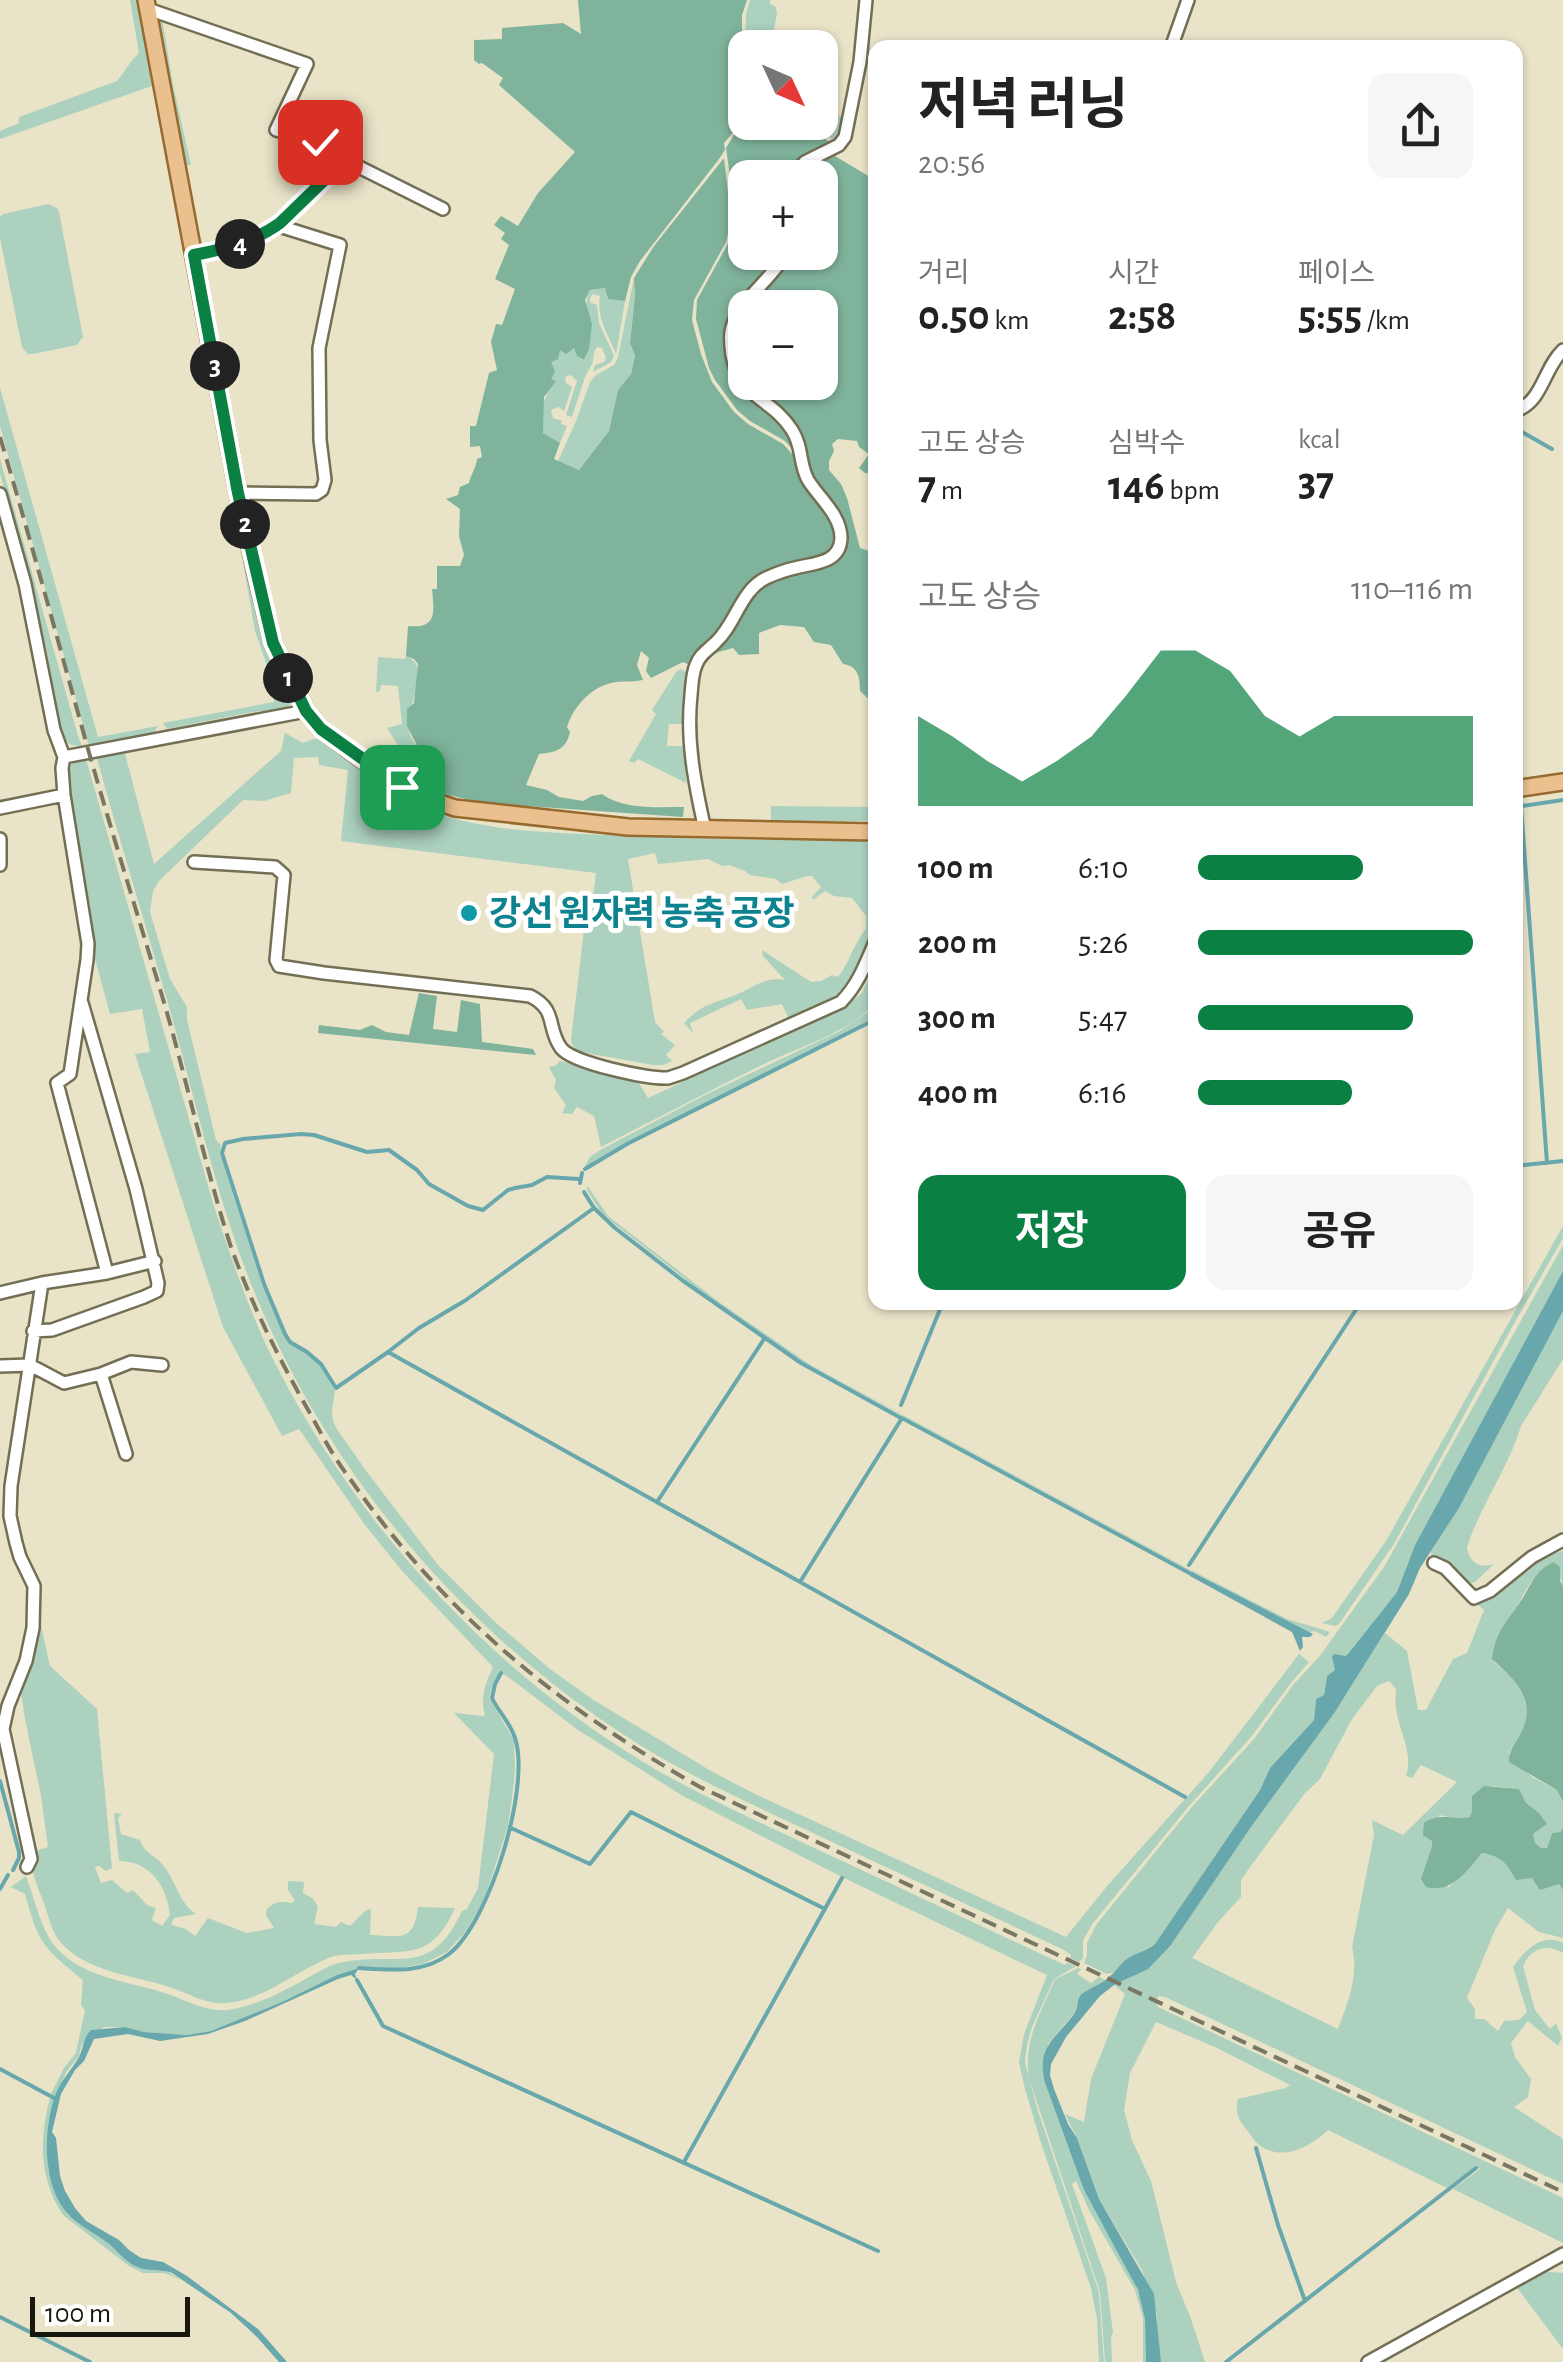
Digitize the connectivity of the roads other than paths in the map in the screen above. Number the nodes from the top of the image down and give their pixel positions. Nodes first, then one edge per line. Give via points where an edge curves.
1 (866, 0) edge
2 (1188, 0) edge
3 (147, 5) edge
4 (1174, 40) edge
5 (346, 159) junction
6 (809, 160) edge
7 (443, 209) dead end
8 (276, 226) junction
9 (194, 255) junction
10 (773, 270) edge
11 (1563, 350) edge
12 (1523, 409) edge
13 (238, 493) junction
14 (0, 494) edge
15 (306, 711) junction
16 (64, 757) junction
17 (1563, 782) edge
18 (1523, 788) edge
19 (64, 795) junction
20 (0, 808) edge
21 (705, 830) junction
22 (868, 833) edge
23 (0, 839) edge
24 (194, 862) dead end
25 (0, 866) edge
26 (868, 958) edge
27 (81, 999) junction
28 (154, 1261) junction
29 (107, 1273) junction
30 (42, 1284) junction
31 (0, 1293) edge
32 (33, 1332) junction
33 (162, 1365) dead end
34 (0, 1366) edge
35 (30, 1366) junction
36 (102, 1374) junction
37 (126, 1454) dead end
38 (1563, 1540) edge
39 (1434, 1563) dead end
40 (27, 1868) dead end
41 (1563, 2254) edge
42 (1368, 2362) edge

1 - 6 street via 845,136
2 - 4 street
3 - 5 street via 308,64 276,130 320,142
3 - 9 main road
5 - 7 street
5 - 8 street
8 - 9 street via 231,248
8 - 13 street via 340,245 320,348 325,480 316,494
9 - 13 main road
10 - 21 street via 736,317 730,332 734,362 746,388 790,426 804,470 832,512 840,538 829,559 781,572 750,590 698,659 690,748
11 - 12 street
13 - 15 main road via 273,643
14 - 16 street
15 - 16 street
15 - 21 main road via 382,774 455,808
16 - 19 street
17 - 18 main road
19 - 20 street
19 - 27 street via 88,944
21 - 22 main road
23 - 25 street
24 - 26 street via 280,870 278,966 530,996 545,1005 565,1052 654,1076 683,1073 841,1002
27 - 28 street
27 - 29 street via 70,1074 57,1083
28 - 29 street
28 - 32 street via 157,1291
29 - 30 street
30 - 31 street
30 - 32 street
32 - 35 street
33 - 36 street via 131,1362
34 - 35 street
35 - 36 street via 64,1383
35 - 40 street via 10,1516 34,1586 33,1628 3,1728 31,1860
36 - 37 street
38 - 39 street via 1474,1598
41 - 42 street

